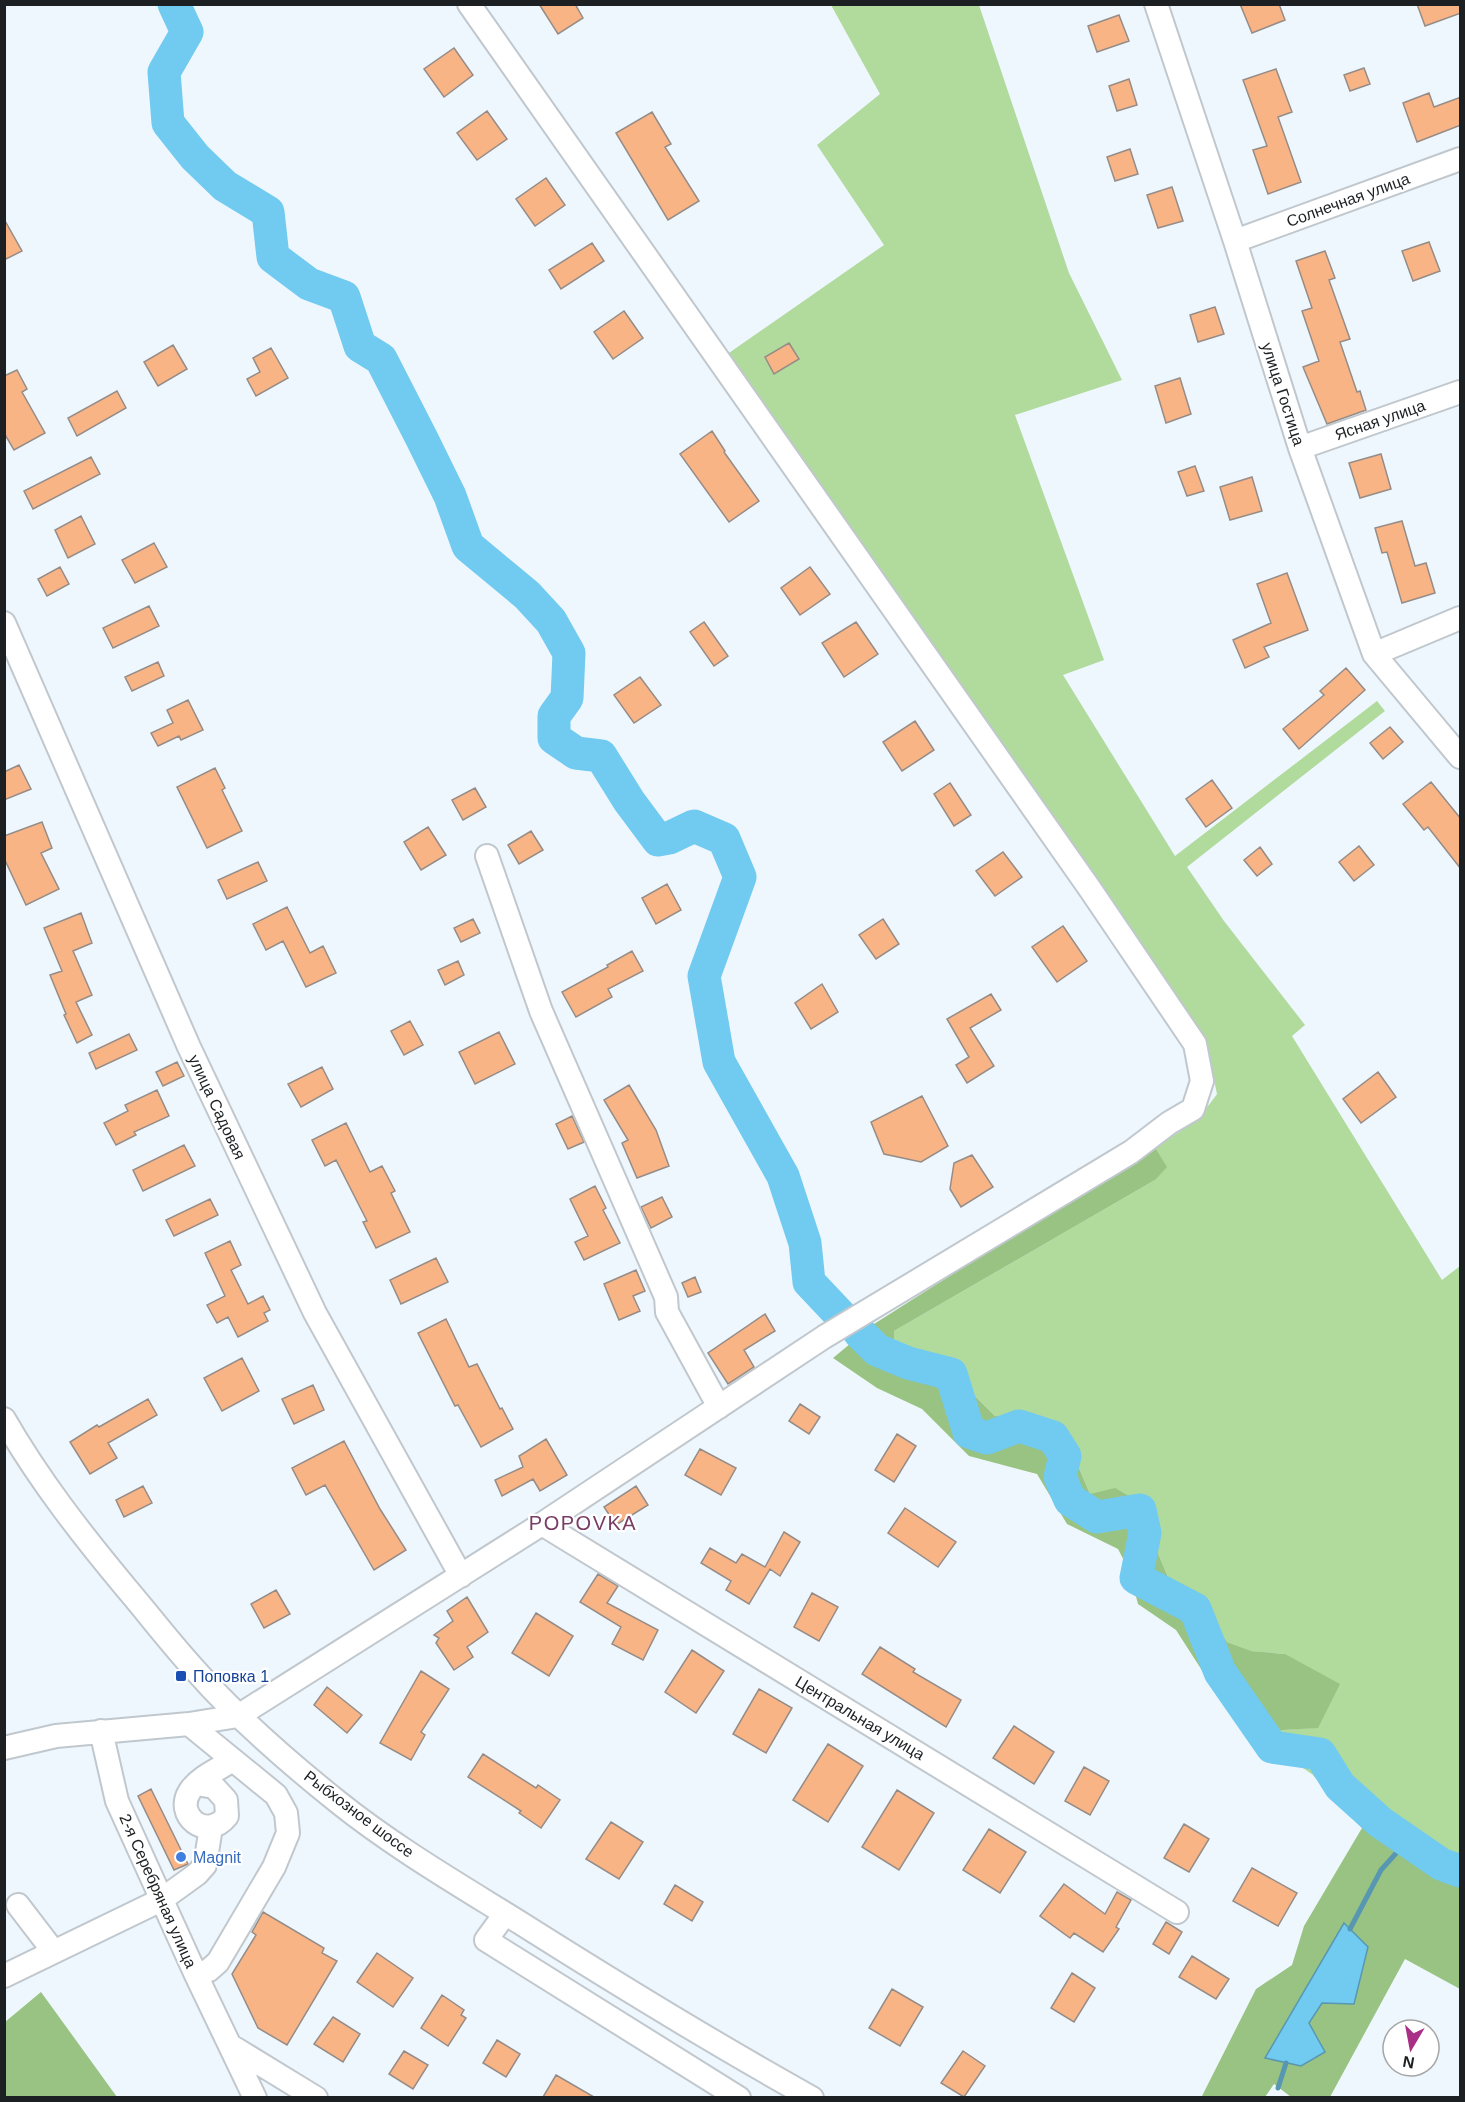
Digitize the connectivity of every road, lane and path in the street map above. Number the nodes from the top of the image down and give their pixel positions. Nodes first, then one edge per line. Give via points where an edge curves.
1 (469, 4) edge
2 (1156, 4) edge
3 (1461, 159) edge
4 (1234, 241) junction
5 (1461, 392) edge
6 (1300, 448) junction
7 (1461, 618) edge
8 (4, 623) edge
9 (1374, 654) junction
10 (1461, 757) edge
11 (487, 856) dead end
12 (719, 1407) junction
13 (4, 1419) edge
14 (542, 1524) junction
15 (461, 1576) junction
16 (238, 1716) junction
17 (189, 1724) junction
18 (101, 1731) junction
19 (4, 1748) edge
20 (233, 1760) junction
21 (196, 1784) junction
22 (212, 1827) junction
23 (161, 1900) junction
24 (18, 1905) dead end
25 (1177, 1912) dead end
26 (505, 1914) junction
27 (54, 1952) junction
28 (196, 1975) junction
29 (4, 1976) edge
30 (231, 2046) junction
31 (255, 2097) edge
32 (316, 2097) edge
33 (739, 2097) edge
34 (812, 2097) edge

1 - 12 street via 1090,889 1195,1044 1202,1081 1193,1108 1131,1152 824,1337
2 - 4 street, улица Гостица
3 - 4 street, Солнечная улица
4 - 6 street, улица Гостица
5 - 6 street, Ясная улица
6 - 9 street, улица Гостица
7 - 9 street
8 - 15 street, улица Садовая via 189,1047 305,1292
9 - 10 street, улица Гостица
11 - 12 street via 541,1011 666,1297 667,1312
12 - 14 street
13 - 16 street, Рыбхозное шоссе via 75,1527 196,1672
14 - 15 street
14 - 25 street, Центральная улица
15 - 16 street
16 - 17 street
16 - 26 street, Рыбхозное шоссе via 341,1804
17 - 18 street
17 - 20 street
18 - 19 street
18 - 23 street, 2-я Серебряная улица via 117,1801
20 - 21 street
20 - 28 street via 276,1796 285,1813 288,1833 274,1867 218,1962
21 - 22 street via 189,1793 187,1810 198,1825
21 - 22 street via 214,1787 226,1800 227,1816 220,1825
22 - 23 street via 205,1865
23 - 27 street
23 - 28 street, 2-я Серебряная улица
24 - 27 street
26 - 33 street via 486,1940
26 - 34 street, Рыбхозное шоссе via 727,2051
27 - 29 street
28 - 30 street, 2-я Серебряная улица
30 - 31 street, 2-я Серебряная улица
30 - 32 street

